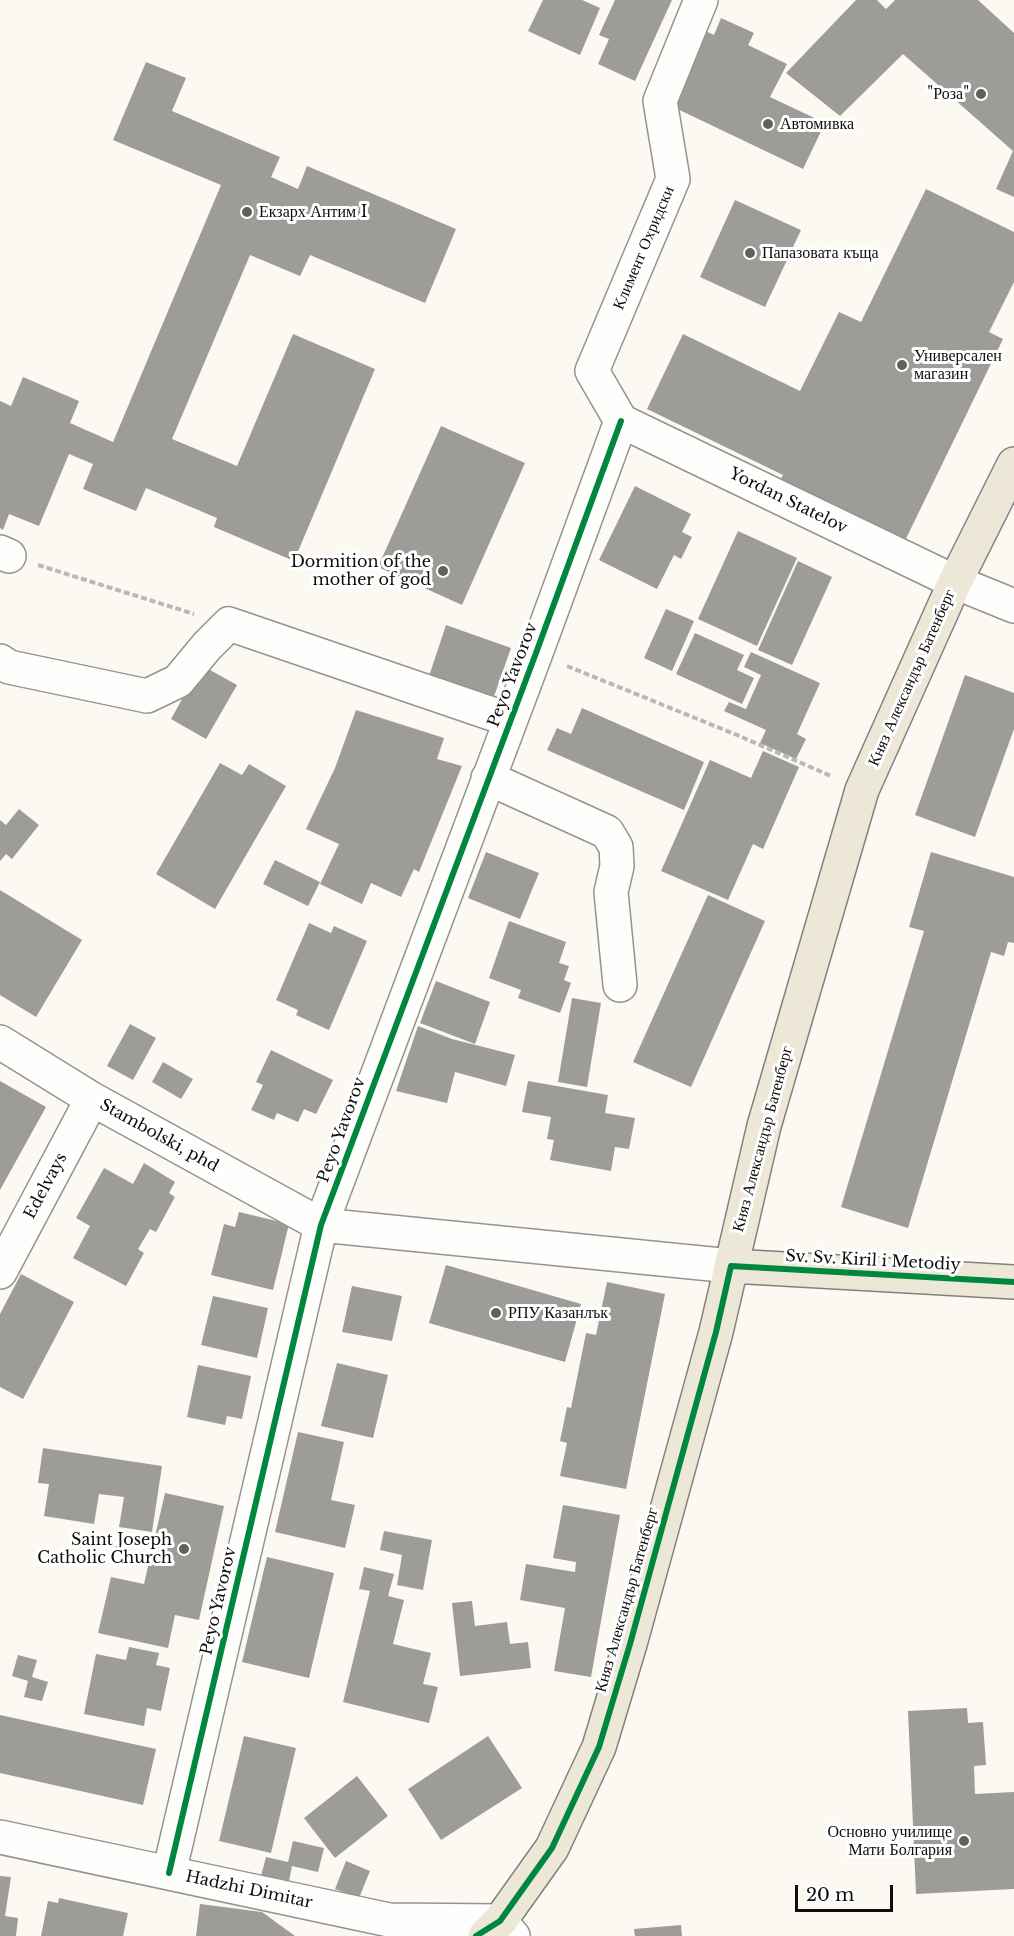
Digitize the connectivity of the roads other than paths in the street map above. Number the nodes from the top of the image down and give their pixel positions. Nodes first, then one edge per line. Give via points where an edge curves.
1 (701, 0) edge
2 (621, 421) junction
3 (1014, 464) edge
4 (955, 582) junction
5 (1014, 606) edge
6 (0, 661) edge
7 (510, 720) junction
8 (488, 778) junction
9 (620, 985) dead end
10 (0, 1042) edge
11 (92, 1100) junction
12 (321, 1225) junction
13 (731, 1266) junction
14 (0, 1272) edge
15 (1014, 1282) edge
16 (0, 1837) edge
17 (169, 1873) junction
18 (494, 1932) edge

1 - 2 street, Климент Охридски via 660,101 673,179 592,371
2 - 4 street, Yordan Statelov
2 - 7 street, Peyo Yavorov
3 - 4 main road, Княз Александър Батенберг
4 - 5 street, Yordan Statelov
4 - 13 main road, Княз Александър Батенберг via 862,790 764,1126
6 - 7 street via 9,667 147,696 178,681 229,624
7 - 8 street, Peyo Yavorov
8 - 9 street via 607,832 616,847 617,866 611,892
8 - 12 street, Peyo Yavorov
10 - 11 street, Stambolski, phd
11 - 12 street, Stambolski, phd
11 - 14 street, Edelvays
12 - 13 street, Sv. Sv. Kiril i Metodiy
12 - 17 street, Peyo Yavorov
13 - 15 main road, Sv. Sv. Kiril i Metodiy
13 - 18 main road, Княз Александър Батенберг via 599,1747 552,1848
16 - 17 street, Hadzhi Dimitar
17 - 18 street, Hadzhi Dimitar via 389,1920

